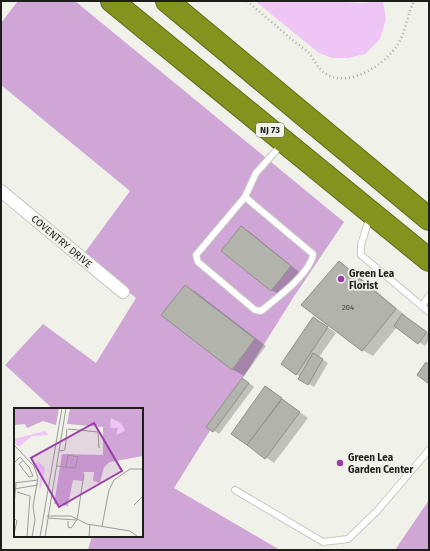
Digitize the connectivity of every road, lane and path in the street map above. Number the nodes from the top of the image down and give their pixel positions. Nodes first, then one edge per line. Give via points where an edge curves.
1 (112, 1) edge
2 (167, 1) edge
3 (247, 1) edge
4 (414, 1) edge
5 (284, 142) junction
6 (1, 190) edge
7 (245, 197) junction
8 (371, 213) junction
9 (429, 218) edge
10 (429, 260) edge
11 (123, 292) dead end
12 (429, 296) edge
13 (422, 306) junction
14 (429, 312) edge
15 (429, 450) edge
16 (235, 490) dead end

1 - 5 highway, NJ 73
2 - 9 highway
3 - 4 path via 308,53 326,75 346,79 369,70 390,55 403,33
5 - 7 lane via 256,173
5 - 8 highway, NJ 73
6 - 11 street, COVENTRY DRIVE
7 - 7 lane via 196,255 198,262 255,310 261,311 293,285 312,260 313,254
8 - 10 highway, NJ 73
8 - 13 lane via 361,246 361,255
12 - 13 lane
13 - 14 lane
15 - 16 lane via 377,511 348,540 323,542

